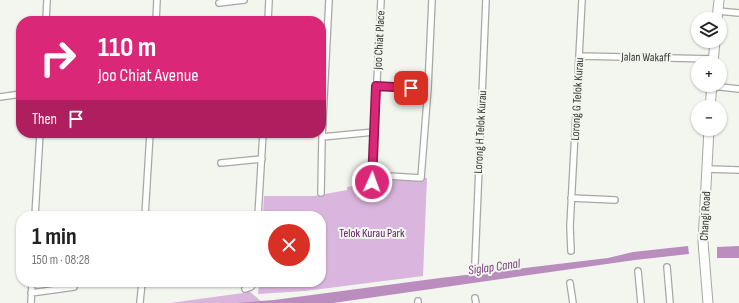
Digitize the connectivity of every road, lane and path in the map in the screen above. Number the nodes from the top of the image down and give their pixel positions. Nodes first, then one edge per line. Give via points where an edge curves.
1 (47, 0) edge
2 (157, 0) edge
3 (244, 0) edge
4 (269, 0) edge
5 (329, 0) edge
6 (381, 0) edge
7 (432, 0) edge
8 (486, 0) edge
9 (582, 0) edge
10 (719, 0) edge
11 (219, 3) dead end
12 (717, 12) edge
13 (739, 13) edge
14 (727, 14) edge
15 (46, 16) edge
16 (156, 16) edge
17 (268, 16) edge
18 (328, 21) joint
19 (579, 56) junction
20 (326, 60) edge
21 (691, 60) edge
22 (376, 86) junction
23 (428, 88) junction
24 (727, 88) edge
25 (739, 89) edge
26 (16, 94) edge
27 (0, 96) edge
28 (374, 132) junction
29 (709, 136) edge
30 (326, 137) edge
31 (40, 138) edge
32 (150, 138) edge
33 (263, 138) edge
34 (322, 138) edge
35 (262, 159) junction
36 (221, 163) dead end
37 (707, 169) junction
38 (739, 170) edge
39 (321, 193) dead end
40 (571, 198) junction
41 (615, 200) dead end
42 (36, 211) edge
43 (145, 211) edge
44 (258, 211) edge
45 (571, 251) dead end
46 (474, 263) dead end
47 (667, 267) dead end
48 (638, 271) dead end
49 (570, 283) dead end
50 (32, 287) edge
51 (74, 287) dead end
52 (142, 287) edge
53 (251, 287) edge
54 (245, 289) dead end
55 (31, 293) junction
56 (140, 302) edge
57 (31, 303) edge
58 (573, 303) edge
59 (641, 303) edge
60 (670, 303) edge
61 (708, 303) edge

1 - 15 street
2 - 16 street
3 - 11 street
4 - 17 street
5 - 18 street
6 - 22 street, Joo Chiat Place
7 - 23 street
8 - 46 street, Lorong H Telok Kurau
9 - 19 street, Lorong G Telok Kurau
10 - 12 main road
13 - 14 street
18 - 20 street
19 - 21 street, Jalan Wakaff
19 - 40 street, Lorong G Telok Kurau
22 - 23 street
22 - 28 street, Joo Chiat Place
23 - 28 street, Joo Chiat Place via 421,178 372,178
24 - 25 street
26 - 27 street
28 - 30 street
29 - 37 main road, Changi Road
31 - 42 street
32 - 43 street
33 - 35 street
34 - 39 street
35 - 36 street
35 - 44 street
37 - 38 street
37 - 61 main road, Changi Road via 703,242
40 - 41 street
40 - 45 street, Lorong G Telok Kurau
47 - 60 street
48 - 59 street
49 - 58 street
50 - 55 street
51 - 55 street
52 - 56 street
53 - 54 street
55 - 57 street

